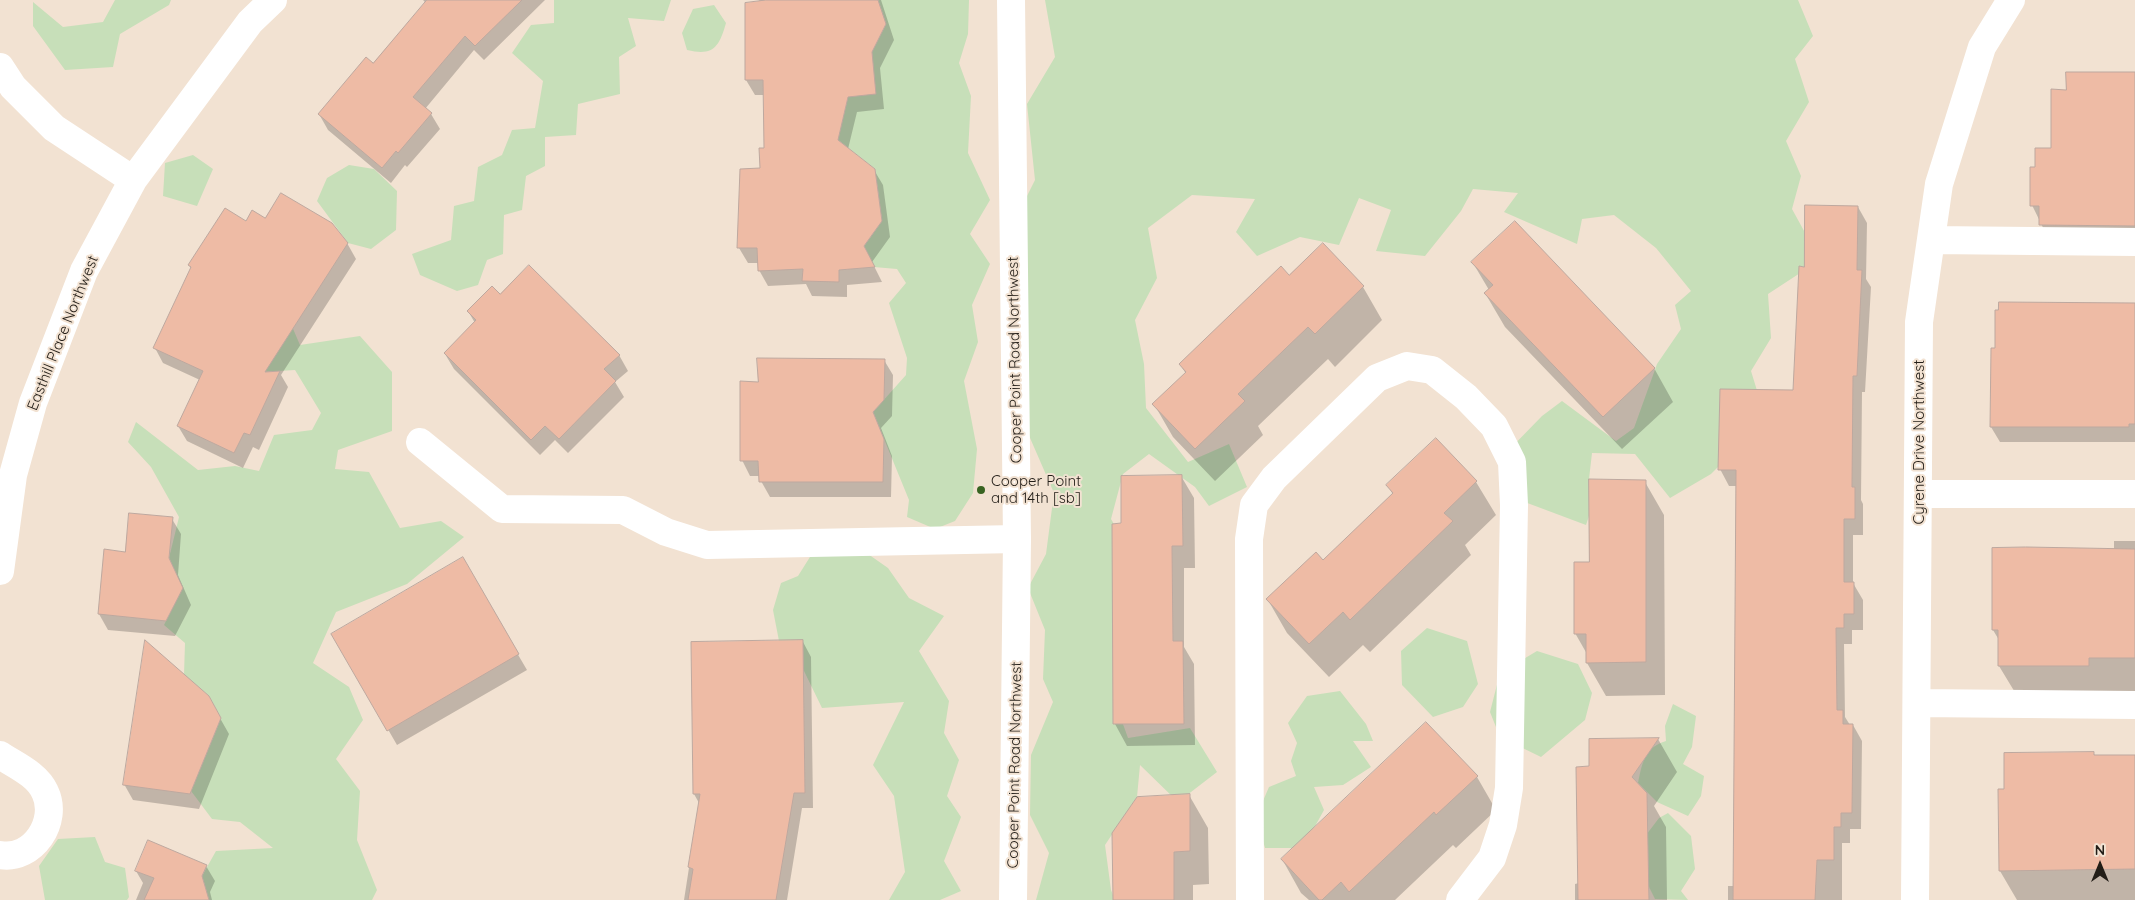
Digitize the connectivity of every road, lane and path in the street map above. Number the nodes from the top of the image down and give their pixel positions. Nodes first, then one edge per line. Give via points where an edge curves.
1 (273, 0) edge
2 (1011, 0) edge
3 (2011, 0) edge
4 (0, 67) edge
5 (133, 180) junction
6 (1931, 240) junction
7 (2135, 242) edge
8 (420, 442) dead end
9 (1919, 494) junction
10 (2135, 494) edge
11 (1017, 539) junction
12 (0, 571) edge
13 (1917, 703) junction
14 (2135, 704) edge
15 (0, 755) edge
16 (0, 855) edge
17 (1013, 900) edge
18 (1250, 900) edge
19 (1460, 900) edge
20 (1915, 900) edge

1 - 5 street, Easthill Place Northwest via 250,22
2 - 11 street, Cooper Point Road Northwest
3 - 6 street, Cyrene Drive Northwest via 1982,47 1939,184
4 - 5 street via 13,87 54,128
5 - 12 street, Easthill Place Northwest via 84,271 33,403 13,475
6 - 7 street
6 - 9 street, Cyrene Drive Northwest via 1919,322
8 - 11 street via 502,509 623,510 666,532 707,545
9 - 10 street
9 - 13 street, Cyrene Drive Northwest
11 - 17 street, Cooper Point Road Northwest
13 - 14 street
13 - 20 street, Cyrene Drive Northwest
15 - 16 street via 37,780 49,806 48,822 32,846 19,853
18 - 19 street via 1249,539 1254,505 1274,478 1377,378 1407,366 1432,370 1466,397 1494,426 1512,462 1509,788 1504,825 1492,858

